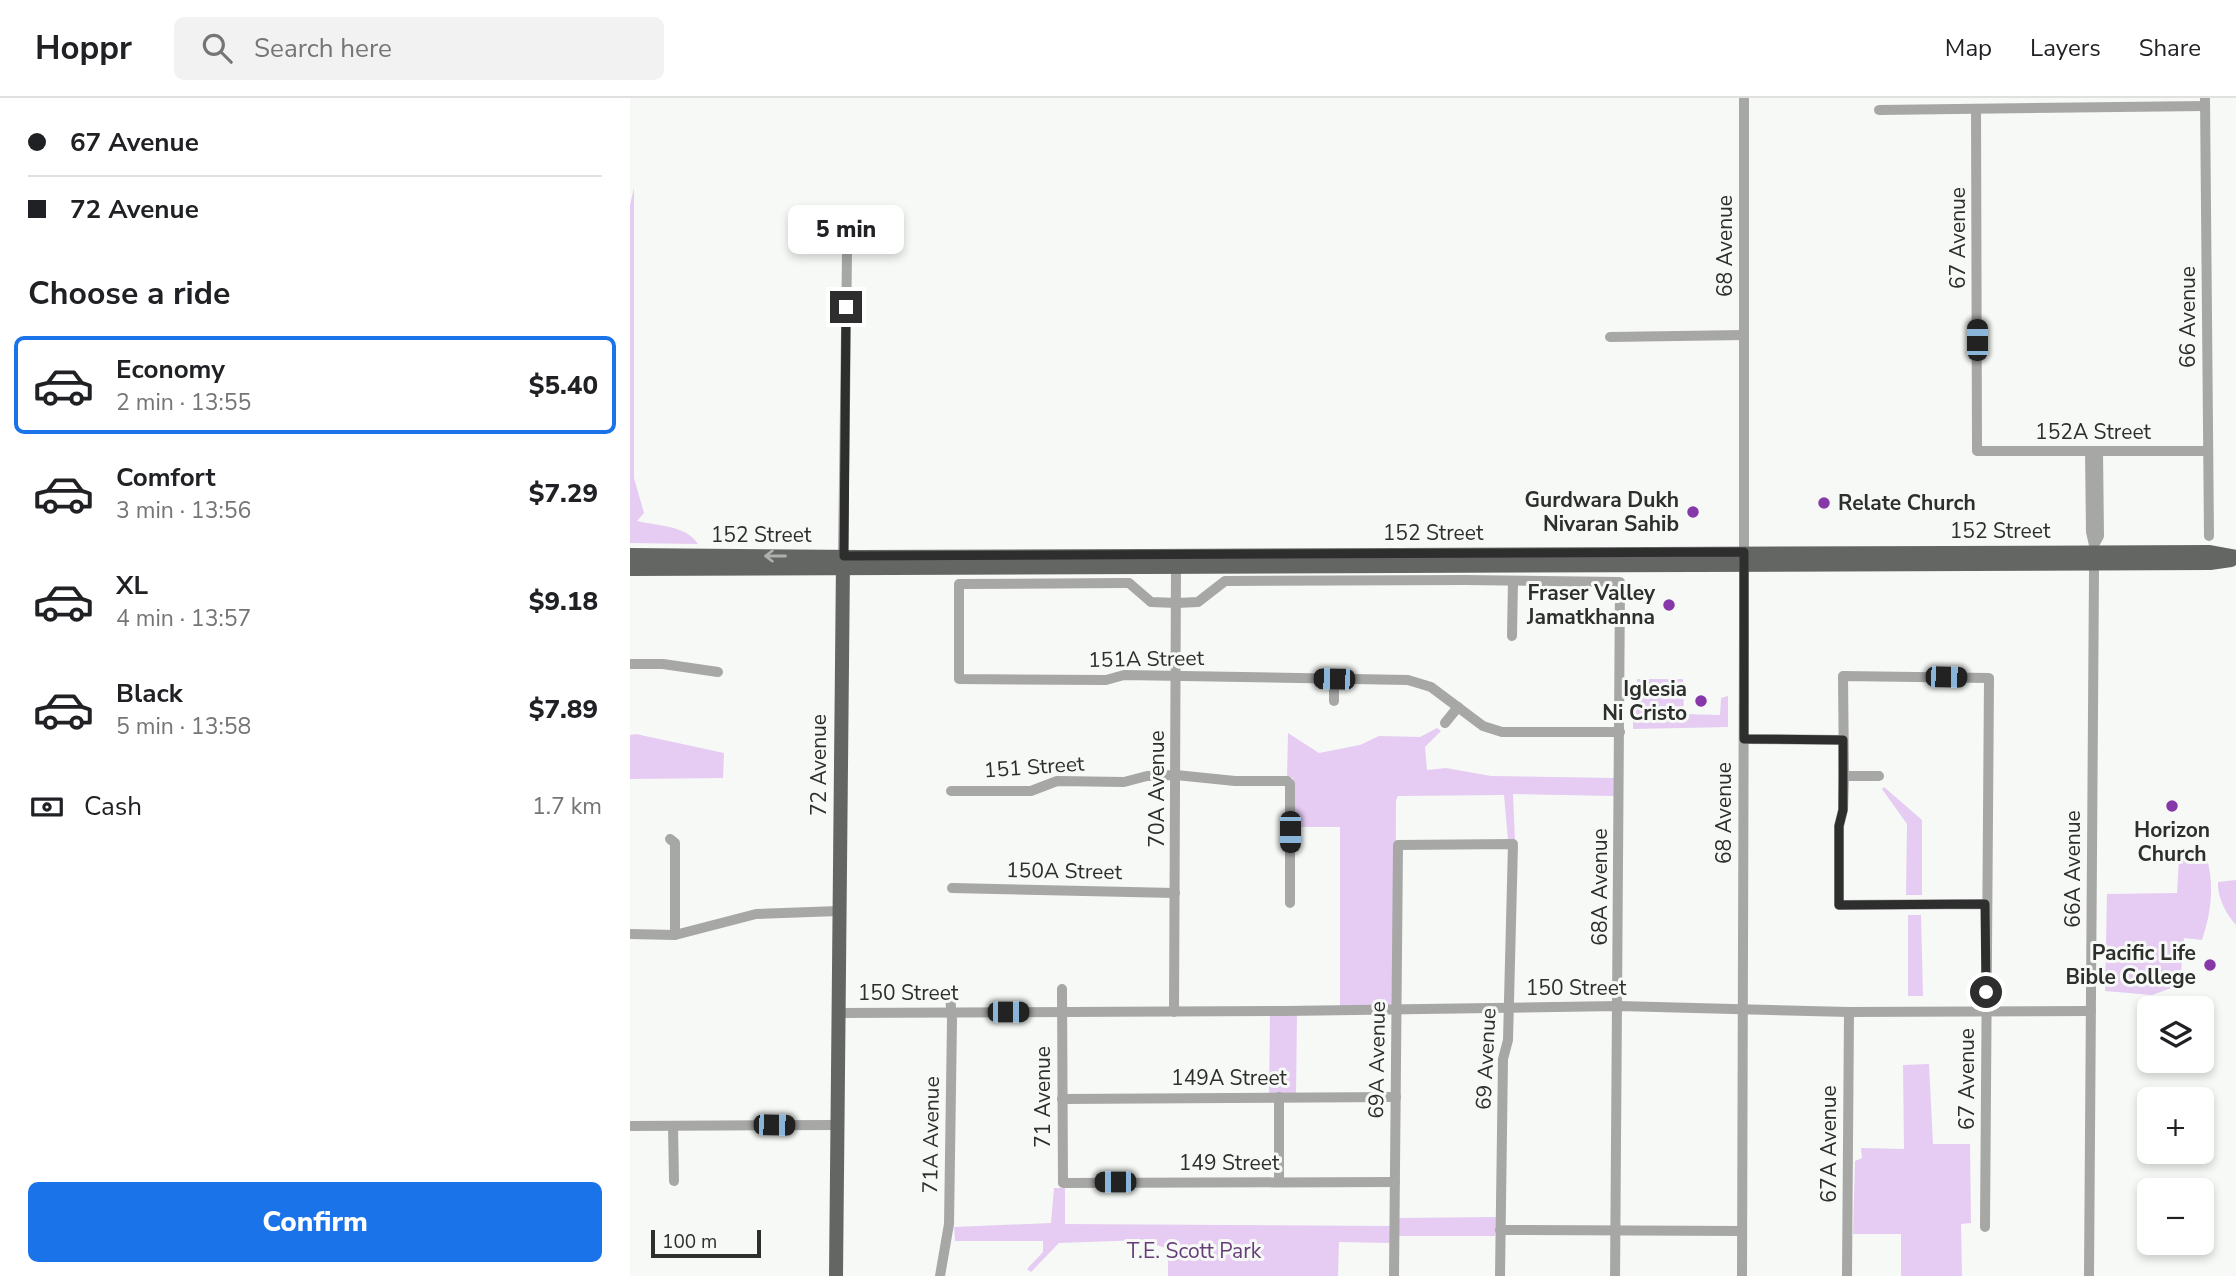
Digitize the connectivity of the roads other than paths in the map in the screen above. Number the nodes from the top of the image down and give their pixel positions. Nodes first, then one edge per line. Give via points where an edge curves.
1 (1744, 98) edge
2 (2205, 102) edge
3 (1976, 108) junction
4 (1879, 110) dead end
5 (847, 254) dead end
6 (1744, 335) junction
7 (1610, 337) dead end
8 (1977, 451) joint
9 (2208, 451) junction
10 (2094, 452) junction
11 (2209, 536) dead end
12 (2094, 554) junction
13 (630, 555) edge
14 (1233, 555) junction
15 (1744, 558) junction
16 (2236, 558) edge
17 (843, 563) junction
18 (1176, 567) junction
19 (630, 569) edge
20 (1513, 581) junction
21 (1177, 603) junction
22 (1512, 636) dead end
23 (630, 664) edge
24 (718, 671) dead end
25 (1176, 676) junction
26 (1334, 679) junction
27 (1334, 701) dead end
28 (1458, 707) junction
29 (1445, 723) dead end
30 (1620, 732) junction
31 (1744, 739) junction
32 (1843, 740) junction
33 (1176, 775) junction
34 (1844, 776) junction
35 (1879, 776) dead end
36 (951, 791) dead end
37 (670, 839) dead end
38 (1398, 845) joint
39 (952, 888) dead end
40 (1175, 893) junction
41 (1290, 903) dead end
42 (1985, 904) junction
43 (839, 911) junction
44 (630, 934) edge
45 (675, 935) junction
46 (1062, 989) dead end
47 (950, 995) dead end
48 (1619, 1006) junction
49 (1509, 1007) junction
50 (1397, 1009) junction
51 (1743, 1009) junction
52 (1986, 1010) junction
53 (2091, 1011) junction
54 (950, 1012) junction
55 (1061, 1012) junction
56 (1174, 1012) junction
57 (1849, 1012) junction
58 (838, 1013) junction
59 (1279, 1097) junction
60 (1396, 1097) junction
61 (1062, 1098) junction
62 (838, 1125) junction
63 (630, 1126) edge
64 (673, 1126) junction
65 (674, 1181) dead end
66 (1279, 1182) junction
67 (1395, 1182) junction
68 (1063, 1183) joint
69 (1985, 1227) dead end
70 (1500, 1230) junction
71 (1616, 1230) junction
72 (1742, 1231) junction
73 (836, 1276) edge
74 (942, 1276) edge
75 (1395, 1276) edge
76 (1500, 1276) edge
77 (1615, 1276) edge
78 (1741, 1276) edge
79 (1847, 1276) edge
80 (2089, 1276) edge

1 - 6 street, 68 Avenue
2 - 3 street
2 - 9 street, 66 Avenue
3 - 4 street
3 - 8 street, 67 Avenue
5 - 17 street, 72 Avenue
6 - 7 street
6 - 15 street, 68 Avenue
8 - 10 street, 152A Street
9 - 10 street, 152A Street
9 - 11 street, 66 Avenue
10 - 12 street, 66A Avenue via 2099,536
12 - 15 main road, 152 Street
12 - 16 main road, 152 Street via 2210,552
12 - 53 street, 66A Avenue
17 -> 13 main road, 152 Street
14 - 15 main road, 152 Street
14 - 17 main road, 152 Street
14 - 18 main road via 1182,562
15 - 18 main road, 152 Street
15 - 31 street, 68 Avenue
17 - 18 main road, 152 Street
17 - 19 main road, 152 Street
17 - 43 main road, 72 Avenue
18 - 21 street, 70A Avenue
20 - 21 street via 1225,581 1198,602
20 - 22 street
20 - 30 street, 68A Avenue via 1620,582
21 - 25 street, 70A Avenue
21 - 25 street, 151A Street via 1152,602 1129,583 959,583 959,679
23 - 24 street
25 - 26 street, 151A Street
25 - 33 street, 70A Avenue
26 - 27 street
26 - 28 street, 151A Street via 1408,680 1431,687
28 - 29 street
28 - 30 street, 151A Street via 1483,726 1502,732
30 - 48 street, 68A Avenue
31 - 32 street
31 - 51 street, 68 Avenue
32 - 34 street
32 - 42 street, 67 Avenue via 1843,676 1989,678
33 - 36 street, 151 Street via 1124,782 1057,781 1031,791
33 - 40 street, 70A Avenue
33 - 41 street, 151 Street via 1290,784
34 - 35 street
34 - 42 street via 1839,905
37 - 45 street via 675,843
38 - 49 street, 69 Avenue via 1513,844
38 - 50 street, 69A Avenue
39 - 40 street, 150A Street
40 - 56 street, 70A Avenue
42 - 52 street, 67 Avenue
43 - 45 street via 756,914
43 - 58 main road, 72 Avenue
44 - 45 street
46 - 55 street
47 - 54 street, 71A Avenue
48 - 49 street, 150 Street
48 - 51 street, 150 Street
48 - 71 street, 68A Avenue
49 - 50 street, 150 Street
49 - 70 street, 69 Avenue via 1503,1059
50 - 56 street, 150 Street
50 - 60 street, 69A Avenue
51 - 57 street, 150 Street
51 - 72 street, 68 Avenue
52 - 53 street, 150 Street
52 - 57 street, 150 Street
52 - 69 street, 67 Avenue
53 - 80 street, 66A Avenue
54 - 55 street, 150 Street
54 - 58 street, 150 Street
54 - 74 street, 71A Avenue via 950,1184
55 - 56 street, 150 Street
55 - 61 street, 71 Avenue
57 - 79 street, 67A Avenue
58 - 62 main road, 72 Avenue
59 - 60 street, 149A Street
59 - 61 street, 149A Street
59 - 66 street
60 - 67 street, 69A Avenue
61 - 68 street, 71 Avenue
62 - 64 street
62 - 73 main road, 72 Avenue
63 - 64 street
64 - 65 street
66 - 67 street, 149 Street
66 - 68 street, 149 Street
67 - 75 street, 69A Avenue
70 - 71 street
70 - 76 street, 69 Avenue
71 - 72 street
71 - 77 street, 68A Avenue
72 - 78 street, 68 Avenue

